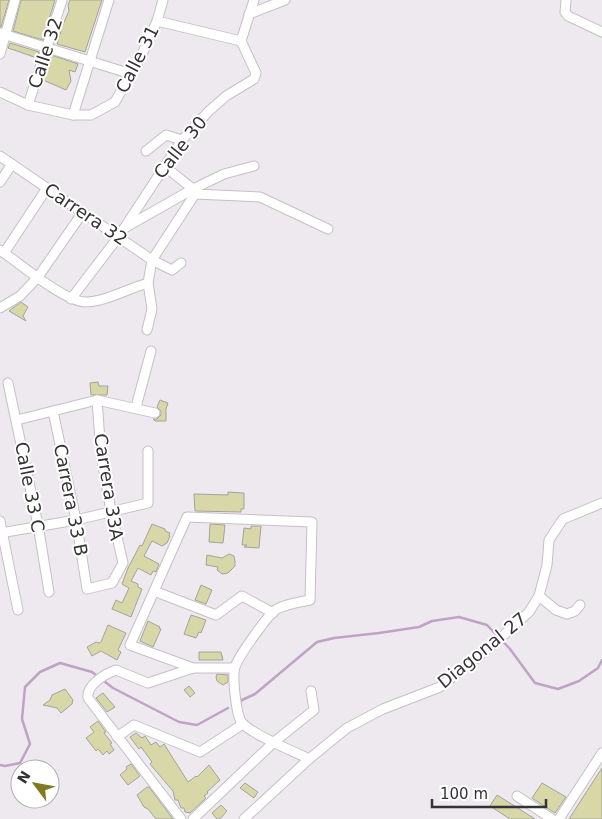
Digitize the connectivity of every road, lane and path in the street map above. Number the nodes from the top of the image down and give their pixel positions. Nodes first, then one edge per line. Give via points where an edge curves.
1 (15, 0) edge
2 (62, 0) edge
3 (109, 0) edge
4 (163, 0) edge
5 (254, 0) edge
6 (285, 0) edge
7 (566, 0) edge
8 (249, 14) junction
9 (156, 21) junction
10 (602, 32) edge
11 (3, 34) edge
12 (241, 41) junction
13 (46, 48) junction
14 (0, 54) edge
15 (89, 62) junction
16 (131, 74) junction
17 (0, 92) edge
18 (28, 105) junction
19 (73, 115) junction
20 (182, 140) junction
21 (146, 150) dead end
22 (0, 156) edge
23 (12, 164) junction
24 (164, 166) junction
25 (254, 166) dead end
26 (0, 182) edge
27 (47, 188) junction
28 (194, 192) junction
29 (83, 212) junction
30 (328, 229) dead end
31 (121, 232) junction
32 (2, 251) edge
33 (152, 260) junction
34 (181, 263) dead end
35 (38, 277) junction
36 (148, 282) junction
37 (72, 299) junction
38 (0, 308) edge
39 (147, 330) dead end
40 (151, 352) dead end
41 (8, 383) dead end
42 (98, 400) junction
43 (136, 407) junction
44 (53, 411) junction
45 (155, 413) dead end
46 (16, 420) junction
47 (148, 450) dead end
48 (602, 503) edge
49 (111, 512) junction
50 (76, 520) junction
51 (0, 521) edge
52 (38, 525) junction
53 (1, 532) edge
54 (87, 589) joint
55 (154, 591) junction
56 (49, 592) dead end
57 (540, 596) junction
58 (580, 605) dead end
59 (18, 610) dead end
60 (273, 613) junction
61 (193, 668) junction
62 (234, 668) junction
63 (311, 691) dead end
64 (243, 724) junction
65 (117, 737) junction
66 (274, 742) junction
67 (602, 753) edge
68 (309, 759) junction
69 (517, 796) dead end
70 (180, 819) edge
71 (192, 819) edge
72 (244, 819) edge
73 (552, 819) edge
74 (559, 819) edge

1 - 11 street
2 - 13 street, Calle 32
3 - 15 street
4 - 9 street, Calle 31
5 - 8 street
6 - 8 street
7 - 10 street via 564,12 568,16
8 - 12 street
9 - 12 street
9 - 16 street, Calle 31
11 - 13 street
11 - 14 street
12 - 20 street, Calle 30 via 256,73 254,79 226,96
13 - 15 street
13 - 18 street, Calle 32
15 - 16 street
15 - 19 street
16 - 19 street, Calle 31 via 115,102 91,115
17 - 18 street
18 - 19 street
20 - 21 street via 166,135
20 - 24 street, Calle 30
22 - 23 street, Carrera 32
23 - 26 street
23 - 27 street, Carrera 32
24 - 28 street
24 - 31 street, Calle 30
25 - 28 street via 224,174
27 - 29 street, Carrera 32
27 - 32 street
28 - 30 street via 260,197
28 - 31 street
28 - 33 street
29 - 31 street, Carrera 32
29 - 35 street
31 - 33 street, Carrera 32
31 - 37 street, Calle 30
32 - 35 street
33 - 34 street, Carrera 32 via 172,270
33 - 36 street
35 - 37 street
35 - 38 street via 20,296
36 - 37 street via 86,302
36 - 39 street via 152,309
40 - 43 street
41 - 46 street, Calle 33 C
42 - 43 street
42 - 44 street
42 - 49 street, Carrera 33A via 101,454
43 - 45 street
44 - 46 street
44 - 50 street, Carrera 33 B
46 - 52 street, Calle 33 C
47 - 49 street via 148,503
48 - 57 street, Diagonal 27 via 563,519 548,540 547,565
49 - 50 street
49 - 54 street, Carrera 33A via 123,563 112,583
50 - 52 street
50 - 54 street, Carrera 33 B
51 - 53 street
52 - 53 street
52 - 56 street, Calle 33 C
53 - 59 street
55 - 60 street via 216,614 242,596
55 - 60 street via 187,517 312,522 310,600 276,609
55 - 61 street via 130,645
57 - 58 street via 556,610 567,614
57 - 68 street, Diagonal 27 via 508,632 440,688 383,709 347,728
60 - 62 street
61 - 62 street
61 - 65 street via 148,683 116,670 106,673 90,688 88,698
62 - 64 street via 235,702
63 - 66 street via 314,710
64 - 65 street via 200,752 134,725
64 - 66 street
65 - 70 street
66 - 68 street
66 - 71 street
67 - 74 street
68 - 72 street, Diagonal 27
69 - 73 street

